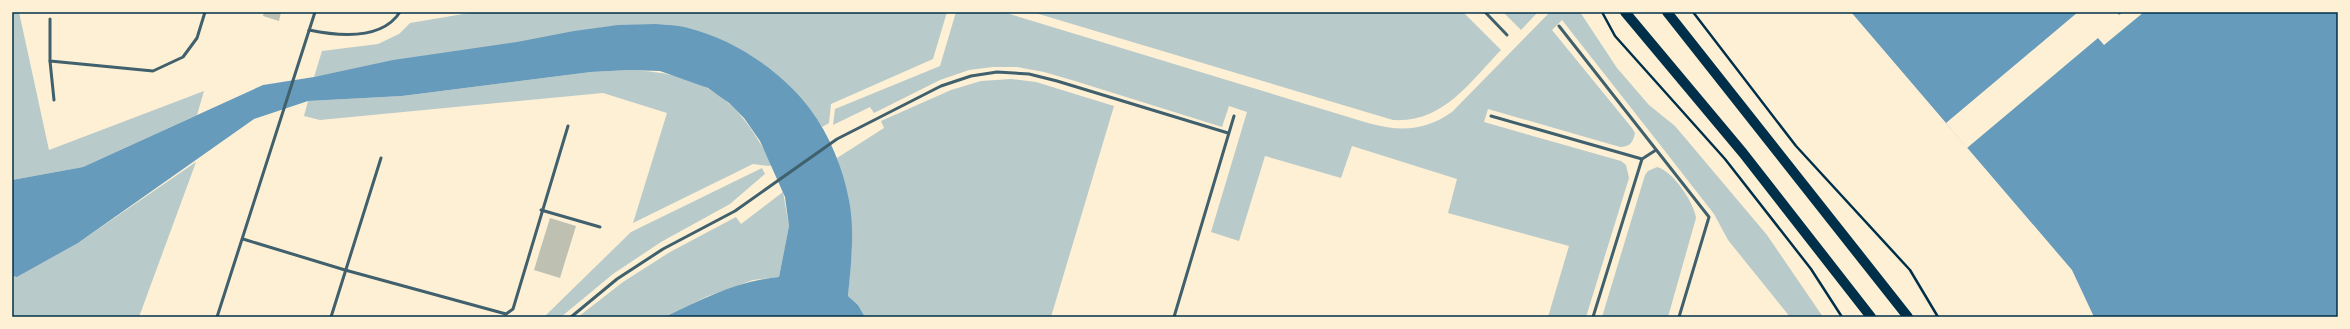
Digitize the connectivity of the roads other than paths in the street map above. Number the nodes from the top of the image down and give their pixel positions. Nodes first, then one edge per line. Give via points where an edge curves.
1 (205, 12) edge
2 (315, 12) edge
3 (400, 12) edge
4 (1485, 12) edge
5 (1625, 12) edge
6 (1667, 12) edge
7 (50, 19) dead end
8 (1559, 26) dead end
9 (309, 30) junction
10 (1507, 35) dead end
11 (50, 61) junction
12 (54, 100) dead end
13 (1234, 116) dead end
14 (1492, 116) dead end
15 (568, 126) dead end
16 (1228, 133) junction
17 (1656, 150) junction
18 (381, 158) dead end
19 (1642, 159) junction
20 (541, 210) junction
21 (600, 227) dead end
22 (243, 238) junction
23 (345, 270) junction
24 (217, 317) edge
25 (331, 317) edge
26 (571, 317) edge
27 (1174, 317) edge
28 (1593, 317) edge
29 (1679, 317) edge
30 (1871, 317) edge
31 (1908, 317) edge

1 - 11 lane via 198,38 183,57 153,70
2 - 9 lane
3 - 9 lane via 387,26 372,31 327,34
4 - 10 lane
5 - 30 main road via 1743,153
6 - 31 main road
7 - 11 lane
8 - 17 lane
9 - 22 lane
11 - 12 lane
13 - 16 lane
14 - 19 lane
15 - 20 lane
16 - 26 lane via 1029,74 997,72 971,76 940,86 837,139 735,211 663,249 617,280
16 - 27 lane
17 - 19 lane
17 - 29 lane via 1710,217
18 - 23 lane
19 - 28 lane
20 - 21 lane
20 - 23 lane via 513,309 506,314
22 - 23 lane
22 - 24 lane
23 - 25 lane

